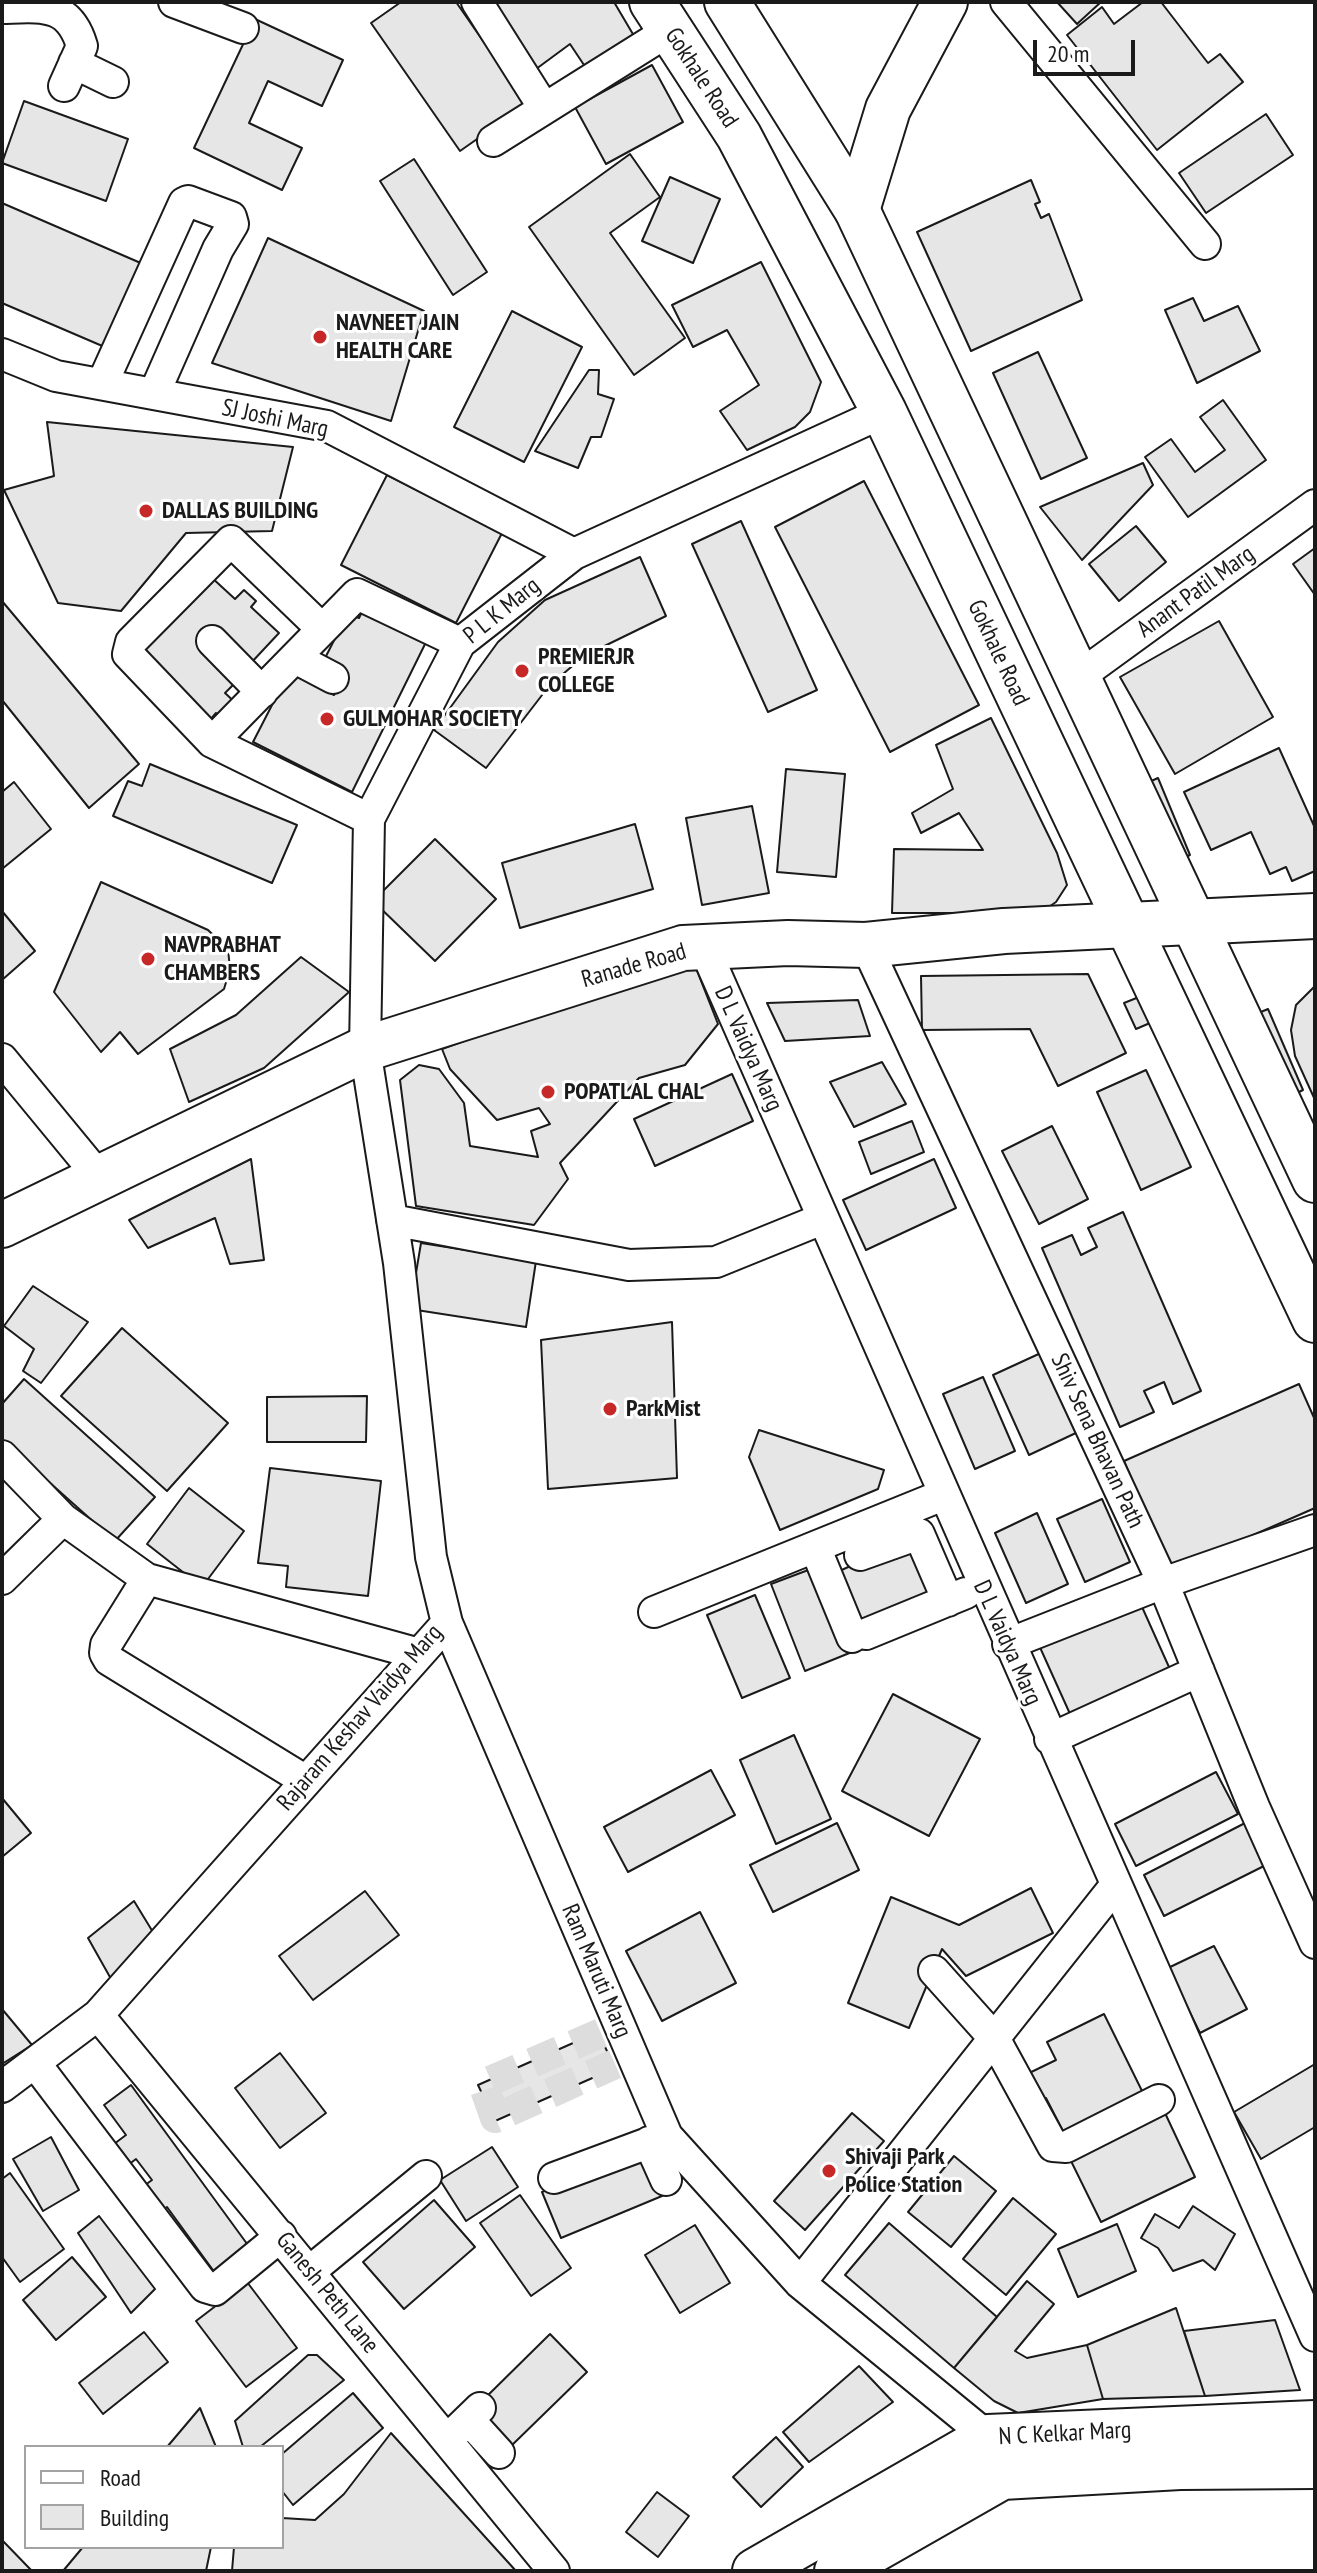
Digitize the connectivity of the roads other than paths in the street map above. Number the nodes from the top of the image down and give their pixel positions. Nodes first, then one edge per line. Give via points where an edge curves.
1 (174, 2) edge
2 (477, 2) edge
3 (727, 2) edge
4 (945, 2) edge
5 (1006, 2) edge
6 (57, 5) edge
7 (2, 8) edge
8 (661, 16) edge
9 (243, 28) dead end
10 (113, 82) dead end
11 (544, 108) junction
12 (493, 141) dead end
13 (857, 210) junction
14 (1205, 244) dead end
15 (123, 337) junction
16 (2, 354) edge
17 (171, 355) junction
18 (102, 384) junction
19 (154, 394) junction
20 (884, 412) junction
21 (1315, 505) edge
22 (574, 554) junction
23 (322, 629) junction
24 (212, 641) dead end
25 (460, 643) junction
26 (295, 658) junction
27 (333, 678) dead end
28 (1077, 678) junction
29 (262, 692) junction
30 (212, 742) junction
31 (369, 819) junction
32 (1315, 916) edge
33 (1193, 922) junction
34 (1128, 926) junction
35 (866, 945) junction
36 (704, 947) junction
37 (365, 1049) junction
38 (2, 1059) edge
39 (100, 1178) junction
40 (1315, 1180) edge
41 (822, 1219) junction
42 (392, 1220) junction
43 (2, 1225) edge
44 (1315, 1320) edge
45 (2, 1456) edge
46 (943, 1495) junction
47 (63, 1519) junction
48 (1315, 1530) edge
49 (815, 1547) junction
50 (860, 1555) dead end
51 (979, 1577) junction
52 (2, 1579) edge
53 (147, 1579) junction
54 (1163, 1583) junction
55 (944, 1592) junction
56 (654, 1612) dead end
57 (447, 1623) junction
58 (1008, 1644) junction
59 (419, 1654) junction
60 (1199, 1671) junction
61 (1050, 1739) junction
62 (306, 1781) junction
63 (1115, 1886) junction
64 (1315, 1943) edge
65 (934, 1971) dead end
66 (98, 2015) junction
67 (994, 2038) junction
68 (35, 2063) junction
69 (2, 2087) edge
70 (1159, 2100) dead end
71 (658, 2139) junction
72 (426, 2176) dead end
73 (554, 2178) dead end
74 (666, 2180) dead end
75 (281, 2236) junction
76 (309, 2272) junction
77 (800, 2283) junction
78 (1315, 2336) edge
79 (1315, 2423) edge
80 (988, 2437) junction
81 (1315, 2466) edge
82 (554, 2571) edge
83 (755, 2571) edge
84 (837, 2571) edge

1 - 9 street
2 - 11 street
3 - 13 main road
4 - 13 main road via 888,109
5 - 14 street
6 - 7 street
6 - 10 street via 76,26 82,46 69,74
8 - 11 street
8 - 20 main road, Gokhale Road via 739,136
11 - 12 street
13 - 28 main road
15 - 17 street
15 - 17 street via 184,203 194,202 231,217 233,224
15 - 18 street
16 - 18 street, SJ Joshi Marg via 56,376
17 - 19 street
18 - 19 street, SJ Joshi Marg
19 - 22 street, SJ Joshi Marg via 327,426
20 - 22 street, P L K Marg
20 - 34 main road, Gokhale Road
21 - 28 street, Anant Patil Marg
22 - 25 street, P L K Marg
23 - 25 street via 362,594
23 - 26 street
23 - 30 street via 238,545 226,543 128,648
24 - 29 street
25 - 31 street, P L K Marg
26 - 27 street
26 - 29 street
28 - 33 main road
29 - 30 street
30 - 31 street
31 - 37 street, P L K Marg
32 - 33 main road, Ranade Road
33 - 34 main road, Ranade Road
33 - 40 main road
34 - 35 main road, Ranade Road
34 - 44 main road, Gokhale Road
35 - 36 main road, Ranade Road
35 - 54 street, Shiv Sena Bhavan Path
36 - 37 main road, Ranade Road via 683,948
36 - 41 street, D L Vaidya Marg
37 - 39 main road, Ranade Road
37 - 42 street, Rajaram Keshav Vaidya Marg
38 - 39 street
39 - 43 main road, Ranade Road
41 - 42 street via 716,1262 629,1265
41 - 46 street, D L Vaidya Marg
42 - 57 street, Rajaram Keshav Vaidya Marg via 431,1557
45 - 47 street
46 - 49 street
46 - 51 street, D L Vaidya Marg
47 - 52 street
47 - 53 street
48 - 54 street
49 - 55 street via 859,1635
49 - 56 street via 730,1592
50 - 55 street via 919,1534
51 - 55 street
51 - 58 street, D L Vaidya Marg
53 - 59 street
53 - 62 street via 106,1645 109,1660
54 - 58 street
54 - 60 street, Shiv Sena Bhavan Path
57 - 59 street, Rajaram Keshav Vaidya Marg
57 - 71 street, Ram Maruti Marg
58 - 61 street, D L Vaidya Marg
59 - 62 street, Rajaram Keshav Vaidya Marg
60 - 61 street
60 - 64 street, Shiv Sena Bhavan Path
61 - 63 street, D L Vaidya Marg
62 - 66 street, Rajaram Keshav Vaidya Marg
63 - 67 street
63 - 78 street, D L Vaidya Marg
65 - 67 street
66 - 68 street, Rajaram Keshav Vaidya Marg
66 - 75 street, Ganesh Peth Lane
67 - 70 street via 1049,2140 1059,2148
67 - 77 street
68 - 69 street, Rajaram Keshav Vaidya Marg
68 - 75 street via 205,2287 215,2290
71 - 73 street
71 - 74 street
71 - 77 street, Ram Maruti Marg
72 - 76 street
75 - 76 street, Ganesh Peth Lane
76 - 82 street, Ganesh Peth Lane via 479,2441
77 - 80 street, Ram Maruti Marg
79 - 80 main road, N C Kelkar Marg
80 - 83 main road, N C Kelkar Marg
81 - 84 main road, N C Kelkar Marg via 1002,2477

